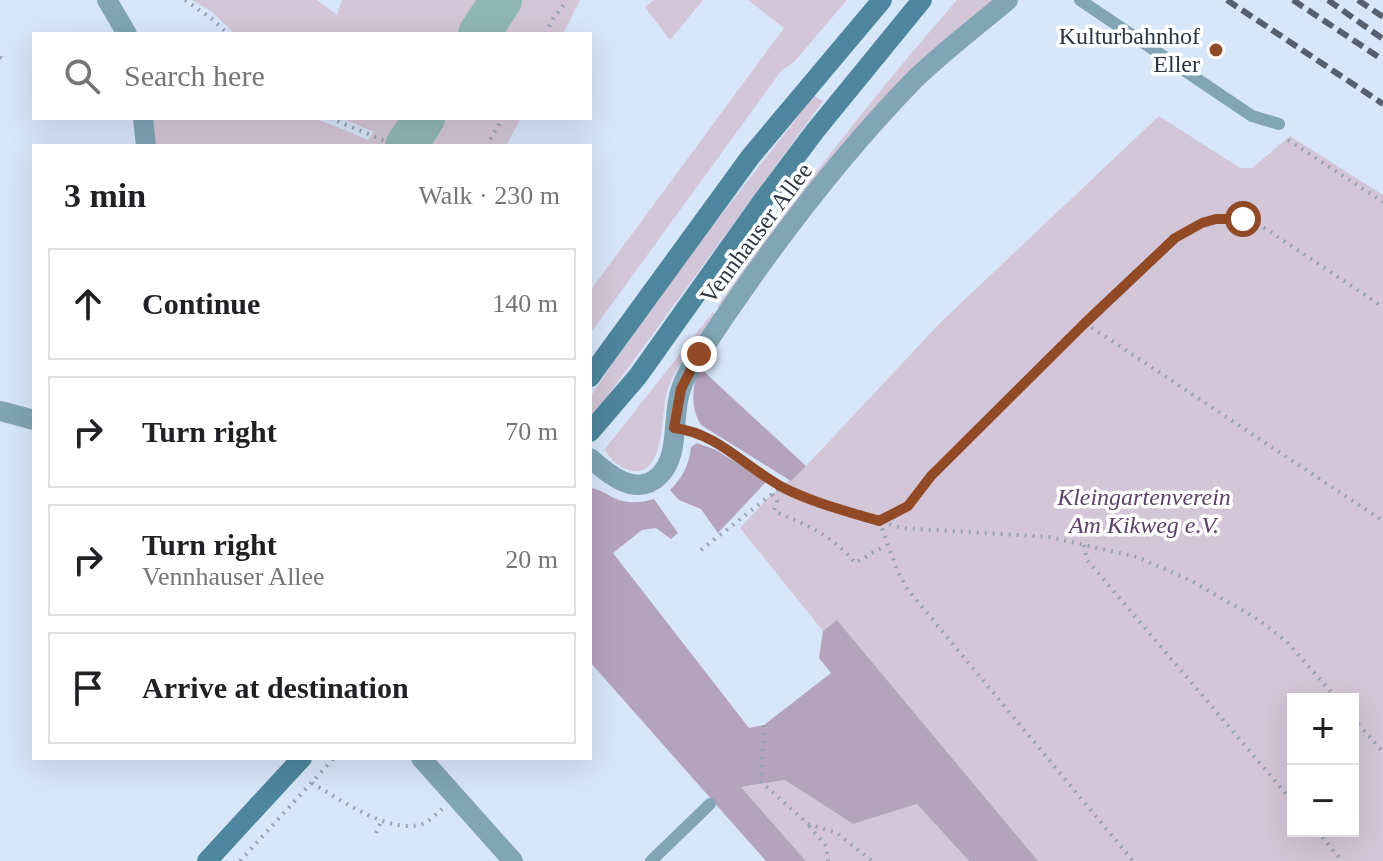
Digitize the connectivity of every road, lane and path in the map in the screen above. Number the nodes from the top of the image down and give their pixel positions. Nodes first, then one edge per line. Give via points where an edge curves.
1 (107, 0) edge
2 (185, 0) edge
3 (567, 0) edge
4 (882, 0) edge
5 (922, 0) edge
6 (1008, 0) edge
7 (1080, 0) edge
8 (126, 32) edge
9 (226, 32) edge
10 (547, 32) edge
11 (143, 120) edge
12 (335, 120) edge
13 (502, 120) edge
14 (1279, 124) joint
15 (146, 144) edge
16 (392, 144) edge
17 (487, 144) edge
18 (1383, 202) edge
19 (1383, 307) edge
20 (1085, 323) junction
21 (592, 374) edge
22 (0, 411) edge
23 (32, 419) edge
24 (674, 428) junction
25 (592, 430) edge
26 (592, 460) edge
27 (781, 487) junction
28 (772, 494) junction
29 (879, 521) junction
30 (1383, 521) edge
31 (1084, 544) junction
32 (887, 545) junction
33 (701, 550) dead end
34 (1332, 693) edge
35 (764, 725) dead end
36 (1359, 725) edge
37 (1383, 752) edge
38 (300, 760) edge
39 (332, 760) edge
40 (423, 760) edge
41 (312, 783) junction
42 (1287, 795) edge
43 (710, 804) dead end
44 (440, 811) dead end
45 (381, 822) junction
46 (808, 824) junction
47 (376, 833) dead end
48 (1322, 837) edge
49 (207, 861) edge
50 (240, 861) edge
51 (513, 861) edge
52 (651, 861) edge
53 (828, 861) edge
54 (872, 861) edge
55 (1133, 861) edge
56 (1342, 861) edge

1 - 8 street
2 - 9 path
3 - 10 path
4 - 21 main road, Vennhauser Allee via 751,156
5 - 25 main road, Vennhauser Allee via 815,131 638,376
6 - 24 street, Vennhauser Allee via 918,77 796,218 699,354 681,389
7 - 14 lane via 1252,116
11 - 15 street
12 - 16 path
13 - 17 path
14 - 18 path via 1287,139
19 - 20 path via 1260,225 1216,219 1175,238
20 - 29 path via 931,476 908,506
20 - 30 path
22 - 23 street
24 - 26 street, Vennhauser Allee via 669,463 653,481 621,482
24 - 27 path via 694,430
27 - 28 path
27 - 29 path
28 - 32 path via 777,501 774,511 836,541 855,563
28 - 33 path
29 - 31 path via 902,528
29 - 32 path
31 - 34 path via 1137,557 1236,605 1287,642
31 - 42 path via 1087,560
32 - 55 path via 908,590
35 - 46 path via 761,782
36 - 37 path
38 - 49 main road
39 - 41 path
40 - 51 street
41 - 45 path
41 - 50 path
43 - 52 lane
44 - 45 path via 423,824
45 - 47 path
46 - 53 path via 826,846
46 - 54 path via 837,833
48 - 56 path

